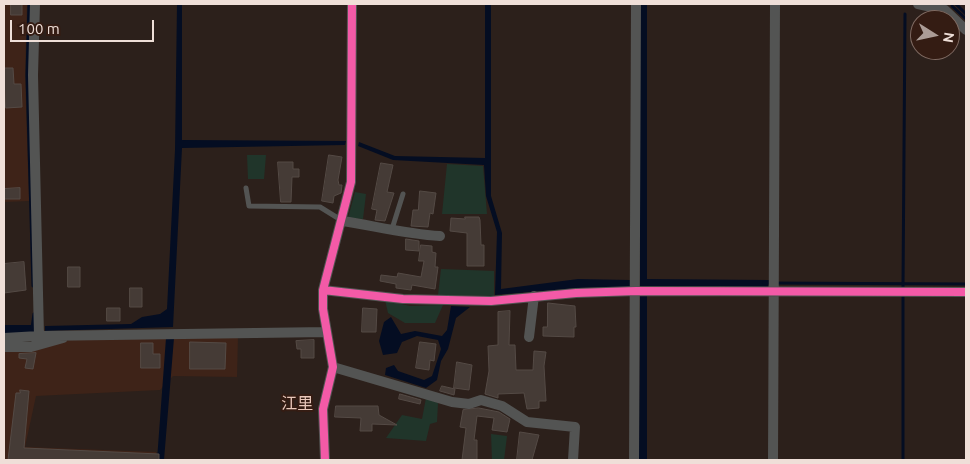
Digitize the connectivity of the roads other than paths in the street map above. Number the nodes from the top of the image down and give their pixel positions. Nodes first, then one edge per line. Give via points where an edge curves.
1 (35, 4) edge
2 (352, 4) edge
3 (636, 4) edge
4 (774, 4) edge
5 (918, 4) edge
6 (944, 7) edge
7 (966, 30) edge
8 (246, 188) dead end
9 (403, 194) dead end
10 (342, 221) junction
11 (392, 229) junction
12 (440, 236) dead end
13 (636, 286) junction
14 (323, 290) junction
15 (774, 291) junction
16 (966, 292) edge
17 (534, 296) junction
18 (327, 332) junction
19 (39, 336) junction
20 (69, 336) junction
21 (529, 337) dead end
22 (4, 338) edge
23 (4, 347) edge
24 (333, 367) junction
25 (325, 460) edge
26 (573, 460) edge
27 (634, 460) edge
28 (773, 460) edge

1 - 19 street via 33,75
2 - 10 street via 351,182
3 - 13 street
4 - 15 street
5 - 6 street
6 - 7 street
8 - 10 lane via 249,206 320,206
9 - 11 lane
10 - 11 street
10 - 14 street
11 - 12 street via 406,234
13 - 15 street
13 - 17 street
13 - 27 street
14 - 17 street via 438,300 491,301
14 - 18 street
15 - 16 street
15 - 28 street
17 - 21 street
18 - 20 street
18 - 24 street
19 - 20 street
19 - 22 street
20 - 23 street via 31,347
24 - 25 street via 323,409
24 - 26 street via 452,402 469,404 481,400 502,406 527,422 575,427

